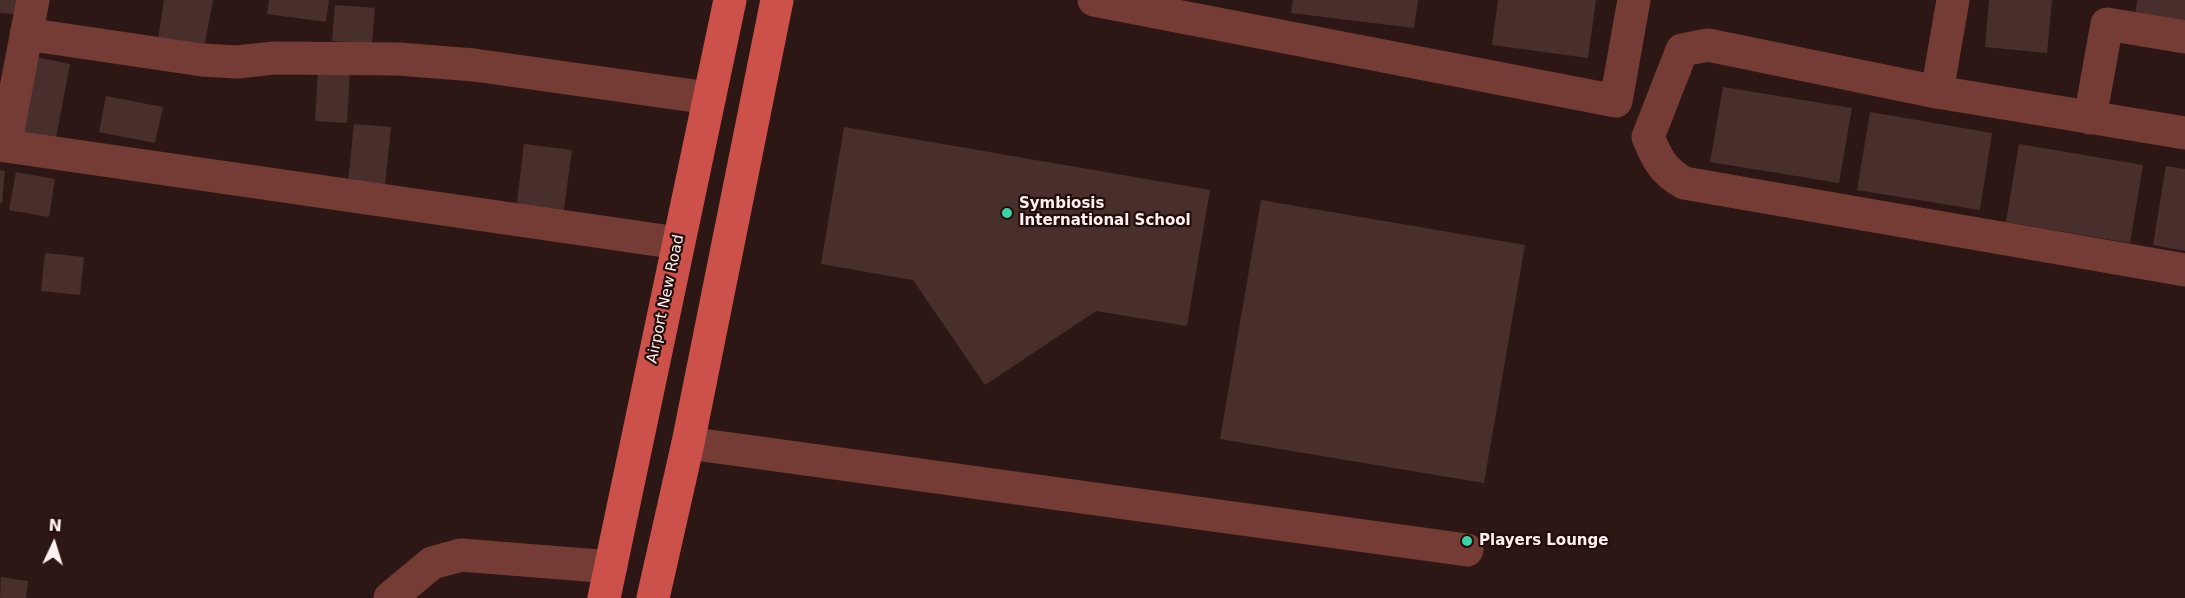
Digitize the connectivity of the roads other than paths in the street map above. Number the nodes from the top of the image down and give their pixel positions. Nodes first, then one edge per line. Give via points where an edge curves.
1 (33, 0) edge
2 (730, 0) edge
3 (777, 0) edge
4 (1094, 0) edge
5 (1634, 0) edge
6 (1953, 0) edge
7 (2109, 12) edge
8 (26, 34) junction
9 (2185, 37) edge
10 (1937, 92) junction
11 (709, 98) junction
12 (1616, 101) junction
13 (2090, 118) junction
14 (1650, 127) junction
15 (2185, 133) edge
16 (2, 146) edge
17 (678, 243) junction
18 (2185, 270) edge
19 (688, 443) junction
20 (1467, 550) dead end
21 (608, 583) edge
22 (390, 598) edge
23 (654, 598) edge

1 - 8 street
2 - 11 main road, Airport New Road
3 - 19 main road
4 - 12 street
5 - 12 street
6 - 10 street
7 - 9 street
7 - 13 street
8 - 11 street via 202,60 388,59 474,65
8 - 16 street
10 - 13 street
10 - 14 street via 1708,45 1682,50
11 - 17 main road, Airport New Road
12 - 14 street via 1635,124
13 - 15 street
14 - 18 street via 1648,137 1658,162 1668,174 1684,183
16 - 17 street
17 - 21 main road, Airport New Road
19 - 20 street
19 - 23 main road
21 - 22 street via 461,555 432,563

